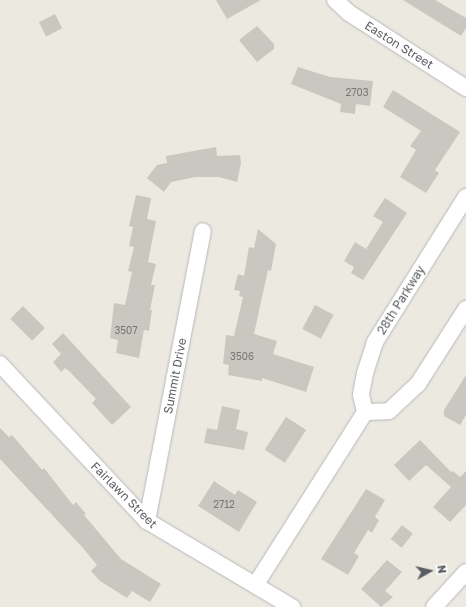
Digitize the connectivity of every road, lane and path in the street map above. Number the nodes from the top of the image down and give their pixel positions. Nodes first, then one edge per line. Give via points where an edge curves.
1 (334, 0) edge
2 (466, 88) edge
3 (466, 197) edge
4 (203, 230) dead end
5 (466, 309) edge
6 (0, 364) edge
7 (365, 412) junction
8 (147, 521) junction
9 (466, 572) edge
10 (256, 584) junction
11 (292, 607) edge
12 (434, 607) edge

1 - 2 street, Easton Street via 349,13
3 - 7 street, 28th Parkway via 375,342 364,373 361,394
4 - 8 street, Summit Drive
5 - 7 street via 418,384 389,411
6 - 8 street, Fairlawn Street
7 - 10 street
8 - 10 street, Fairlawn Street
9 - 12 street
10 - 11 street, Fairlawn Street

